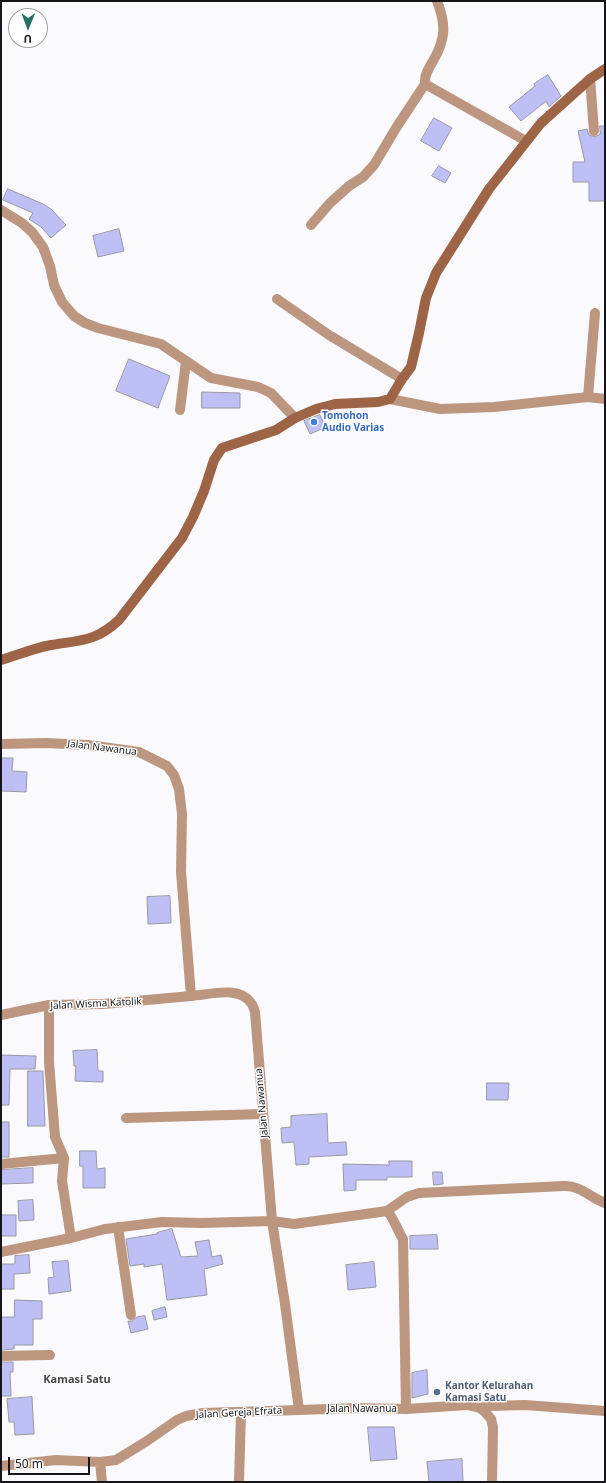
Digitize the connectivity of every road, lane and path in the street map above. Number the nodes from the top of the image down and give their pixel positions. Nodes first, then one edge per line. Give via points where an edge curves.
1 (437, 1) edge
2 (605, 68) edge
3 (590, 79) junction
4 (425, 84) junction
5 (594, 131) dead end
6 (526, 141) junction
7 (1, 210) edge
8 (311, 226) dead end
9 (278, 299) dead end
10 (596, 313) dead end
11 (186, 361) junction
12 (402, 379) junction
13 (588, 397) junction
14 (390, 399) junction
15 (605, 399) edge
16 (180, 410) dead end
17 (295, 418) junction
18 (1, 660) edge
19 (1, 744) edge
20 (191, 996) junction
21 (49, 1005) junction
22 (1, 1015) edge
23 (263, 1114) junction
24 (126, 1118) dead end
25 (64, 1158) junction
26 (1, 1164) edge
27 (605, 1203) edge
28 (387, 1211) junction
29 (272, 1221) junction
30 (118, 1227) junction
31 (71, 1238) junction
32 (1, 1252) edge
33 (131, 1315) dead end
34 (50, 1355) dead end
35 (1, 1356) edge
36 (480, 1408) junction
37 (406, 1409) junction
38 (299, 1410) junction
39 (605, 1411) edge
40 (241, 1412) junction
41 (100, 1462) junction
42 (1, 1466) edge
43 (102, 1482) edge
44 (239, 1482) edge
45 (492, 1482) edge

1 - 4 street via 444,24 443,38 424,79
2 - 3 main road
3 - 5 street
3 - 6 main road
4 - 6 street
4 - 8 street via 374,165 330,203
6 - 12 main road via 489,189 436,273 426,298 411,367
7 - 11 street via 27,227 44,247 54,285 62,302 74,316 98,328 161,344
9 - 12 street via 328,335
10 - 13 street
11 - 16 street
11 - 17 street via 211,378 271,393
12 - 14 main road
13 - 14 street via 494,407 440,409
13 - 15 street
14 - 17 main road via 316,408
17 - 18 main road via 276,430 222,448 214,460 204,491 182,538 119,620 108,630 82,641 51,645
19 - 20 street, Jalan Nawanua via 88,745 139,752 167,766 174,775 179,789 182,814 181,872
20 - 21 street, Jalan Wisma Katolik via 103,1004
20 - 23 street, Jalan Nawanua via 234,992 251,1003 257,1024
21 - 22 street, Jalan Wisma Katolik
21 - 25 street via 49,1062 55,1137
23 - 24 street
23 - 29 street, Jalan Nawanua
25 - 26 street
25 - 31 street via 62,1181
27 - 28 street via 578,1188 564,1186 419,1193 407,1197
28 - 29 street via 294,1224
28 - 37 street via 403,1239
29 - 30 street via 162,1222
29 - 38 street, Jalan Nawanua
30 - 31 street
30 - 33 street
31 - 32 street
34 - 35 street
36 - 37 street, Jalan Nawanua via 467,1405
36 - 39 street, Jalan Nawanua via 525,1405
36 - 45 street via 491,1419 493,1427
37 - 38 street, Jalan Nawanua
38 - 40 street, Jalan Gereja Efrata
40 - 41 street, Jalan Gereja Efrata via 186,1416 116,1460
40 - 44 street
41 - 42 street, Jalan Gereja Efrata via 56,1460
41 - 43 street

